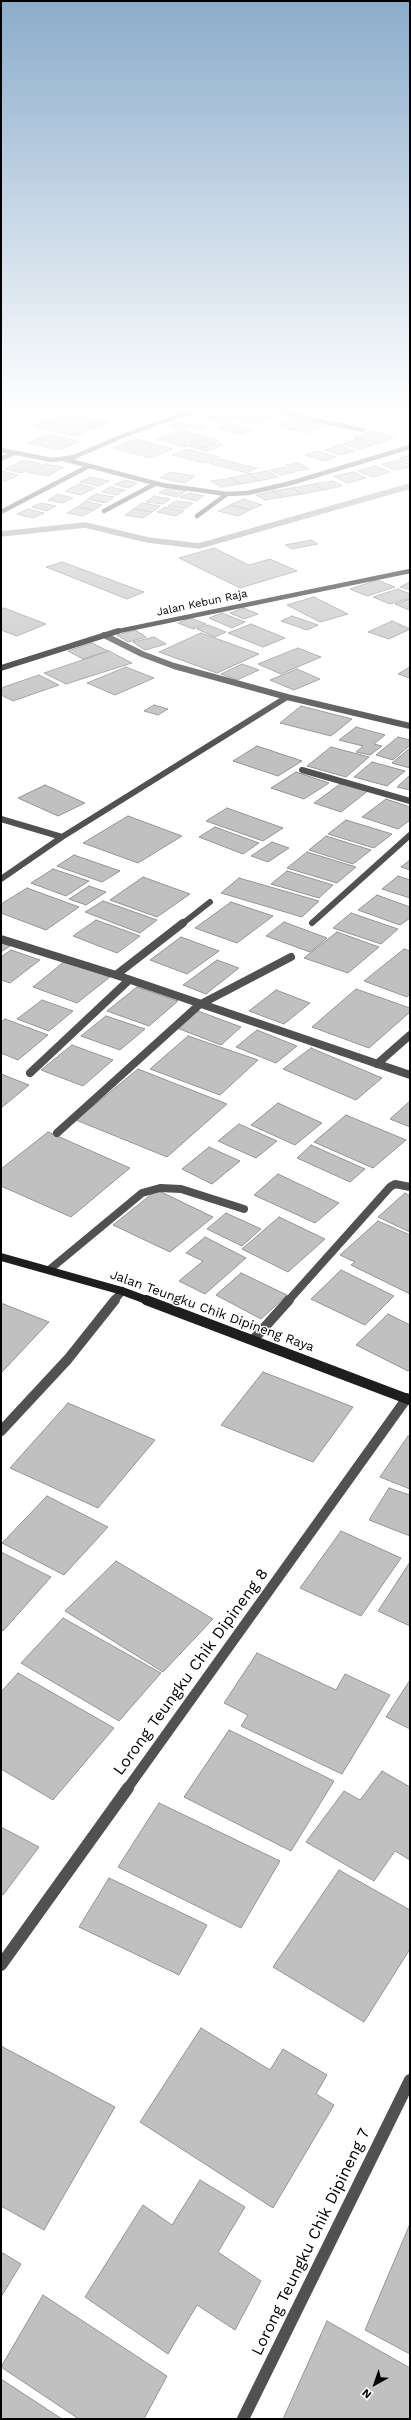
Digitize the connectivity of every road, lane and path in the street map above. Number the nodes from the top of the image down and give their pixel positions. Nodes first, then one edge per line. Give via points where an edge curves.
1 (410, 571) edge
2 (104, 635) junction
3 (1, 668) edge
4 (287, 697) junction
5 (410, 726) edge
6 (302, 770) dead end
7 (410, 801) edge
8 (1, 819) edge
9 (410, 835) edge
10 (62, 837) junction
11 (1, 879) edge
12 (210, 902) dead end
13 (312, 924) dead end
14 (1, 939) edge
15 (291, 957) dead end
16 (116, 975) junction
17 (129, 980) junction
18 (199, 1005) junction
19 (410, 1035) edge
20 (377, 1064) junction
21 (30, 1073) dead end
22 (410, 1075) edge
23 (57, 1133) dead end
24 (410, 1187) edge
25 (244, 1209) dead end
26 (1, 1257) edge
27 (49, 1270) junction
28 (122, 1290) junction
29 (254, 1339) junction
30 (409, 1399) edge
31 (1, 1431) edge
32 (1, 1965) edge
33 (410, 2080) edge
34 (243, 2419) edge

1 - 2 street, Jalan Kebun Raja
2 - 3 street, Jalan Kebun Raja
2 - 4 street via 174,666
4 - 5 street
4 - 10 street
6 - 7 street
8 - 10 street
9 - 13 street
10 - 11 street
12 - 16 street
14 - 16 street
15 - 18 street
16 - 17 street
17 - 18 street
17 - 21 street
18 - 20 street
18 - 23 street
19 - 20 street
20 - 22 street
24 - 29 street via 396,1184 390,1187
25 - 27 street via 181,1189 160,1188 142,1193
26 - 27 street, Jalan Teungku Chik Dipineng Raya
27 - 28 street, Jalan Teungku Chik Dipineng Raya
28 - 29 street, Jalan Teungku Chik Dipineng Raya
28 - 31 street via 68,1359
29 - 30 street, Jalan Teungku Chik Dipineng Raya
30 - 32 street, Lorong Teungku Chik Dipineng 8
33 - 34 street, Lorong Teungku Chik Dipineng 7

